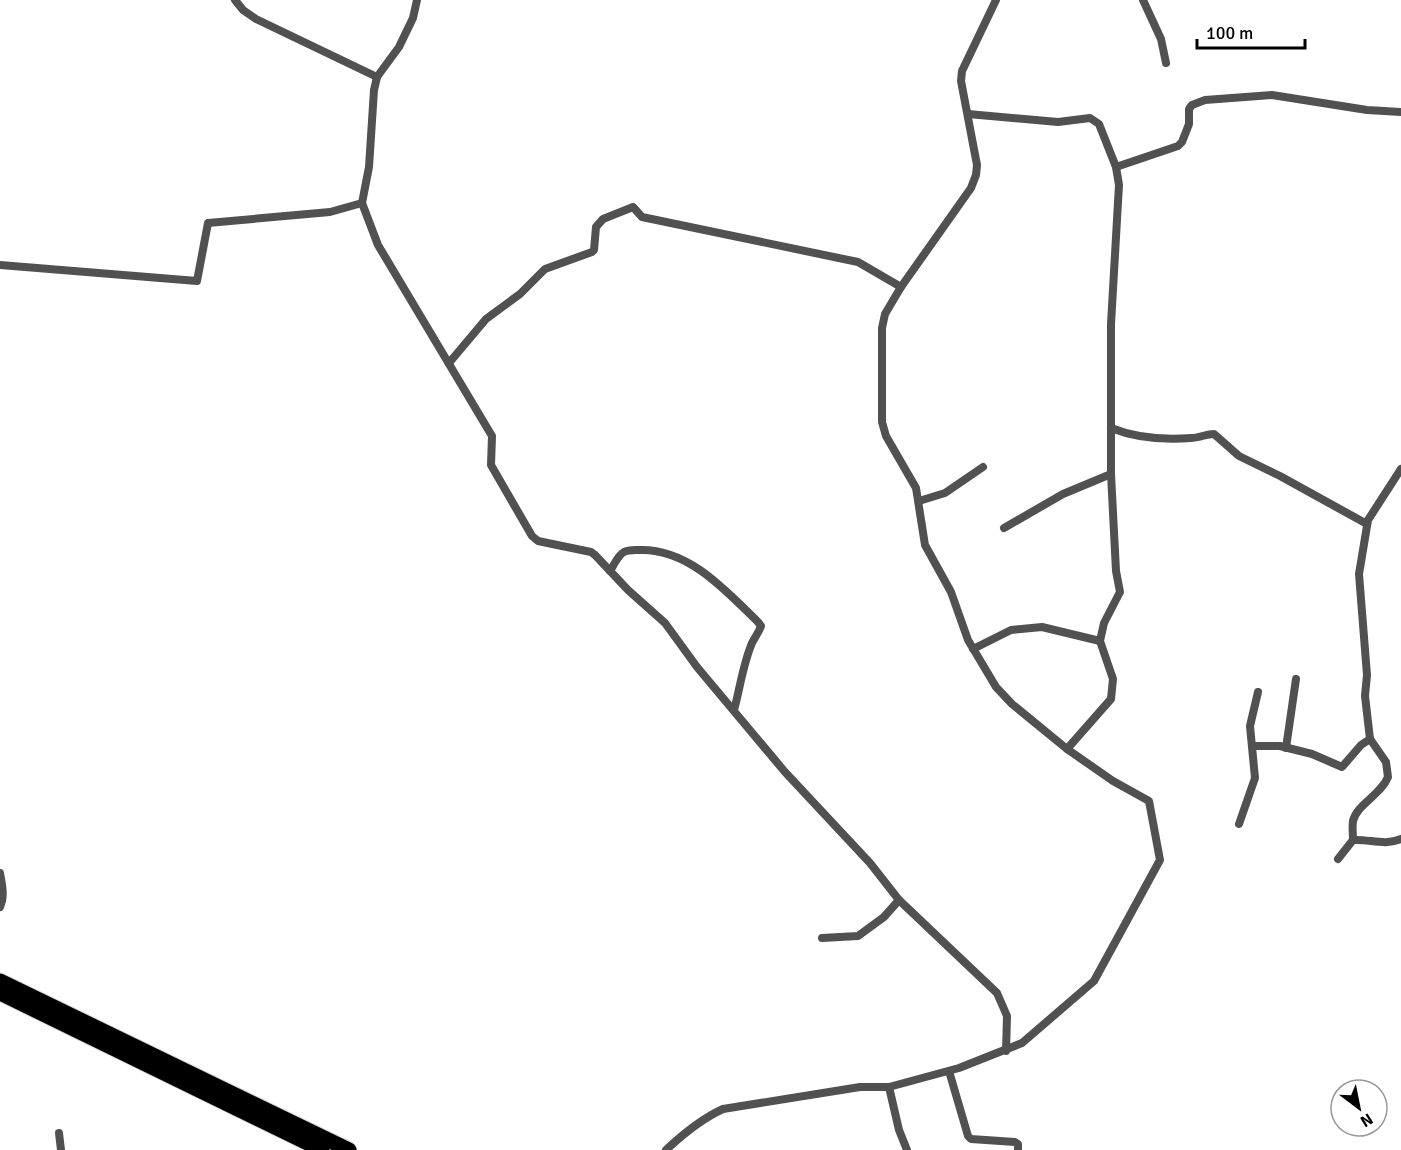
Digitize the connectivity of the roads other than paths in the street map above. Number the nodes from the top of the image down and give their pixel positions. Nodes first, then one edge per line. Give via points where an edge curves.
1 (235, 0) edge
2 (417, 0) edge
3 (996, 0) edge
4 (1143, 0) edge
5 (1167, 63) dead end
6 (377, 77) junction
7 (1401, 112) edge
8 (968, 114) junction
9 (1116, 167) junction
10 (362, 203) junction
11 (0, 265) edge
12 (900, 287) junction
13 (449, 363) junction
14 (1111, 428) junction
15 (983, 467) dead end
16 (1401, 469) edge
17 (1111, 474) junction
18 (919, 501) junction
19 (1367, 524) junction
20 (1004, 528) dead end
21 (610, 571) junction
22 (1100, 641) junction
23 (973, 649) junction
24 (1296, 679) dead end
25 (1258, 693) dead end
26 (734, 710) junction
27 (1370, 739) junction
28 (1252, 746) junction
29 (1286, 747) junction
30 (1067, 749) junction
31 (1239, 824) dead end
32 (1401, 839) edge
33 (1353, 840) junction
34 (1338, 859) dead end
35 (0, 873) edge
36 (898, 900) junction
37 (0, 907) edge
38 (822, 938) dead end
39 (0, 981) edge
40 (0, 993) edge
41 (1006, 1051) junction
42 (949, 1071) junction
43 (889, 1087) junction
44 (59, 1133) dead end
45 (61, 1150) edge
46 (322, 1150) edge
47 (349, 1150) edge
48 (666, 1150) edge
49 (908, 1150) edge
50 (1018, 1150) edge

1 - 6 street via 256,19
2 - 6 street via 399,46
3 - 8 street via 962,72
4 - 5 street
6 - 10 street
7 - 9 street via 1272,95 1205,100 1189,109 1189,123 1178,146
8 - 9 street via 1058,122 1090,118 1099,124
8 - 12 street via 976,175 971,188
9 - 14 street via 1119,185 1111,324
10 - 11 street via 330,212 208,223 197,281
10 - 13 street via 378,245
12 - 13 street via 858,262 642,217 633,207 603,219 596,227 592,252 545,269 486,319
12 - 18 street via 882,328 881,410 886,436
13 - 21 street via 492,436 491,465 532,536 538,541 591,552
14 - 17 street
14 - 19 street via 1155,438 1214,434 1239,456
15 - 18 street via 945,493
16 - 19 street
17 - 20 street via 1063,494
17 - 22 street via 1120,592 1104,623
18 - 23 street via 925,545 951,592
19 - 27 street via 1359,574
21 - 26 street via 665,623
21 - 26 street via 620,554 629,550 669,554 709,577 758,622 760,630 752,643
22 - 23 street via 1042,627 1011,630
22 - 30 street via 1113,679 1112,699
23 - 30 street via 1000,693
24 - 29 street
25 - 28 street via 1250,726
26 - 36 street
27 - 29 street via 1342,767
27 - 33 street via 1386,762 1388,777 1354,817
28 - 29 street
28 - 31 street via 1254,778
30 - 41 street via 1149,801 1160,860 1094,981 1033,1036
32 - 33 street via 1389,844
33 - 34 street
35 - 37 street
36 - 38 street via 884,917 858,936
36 - 41 street via 997,993 1007,1016
39 - 47 highway
40 - 46 highway
41 - 42 street
42 - 43 street
42 - 50 street via 968,1136 1015,1142
43 - 48 street via 860,1087 723,1109 683,1134
43 - 49 street
44 - 45 street

